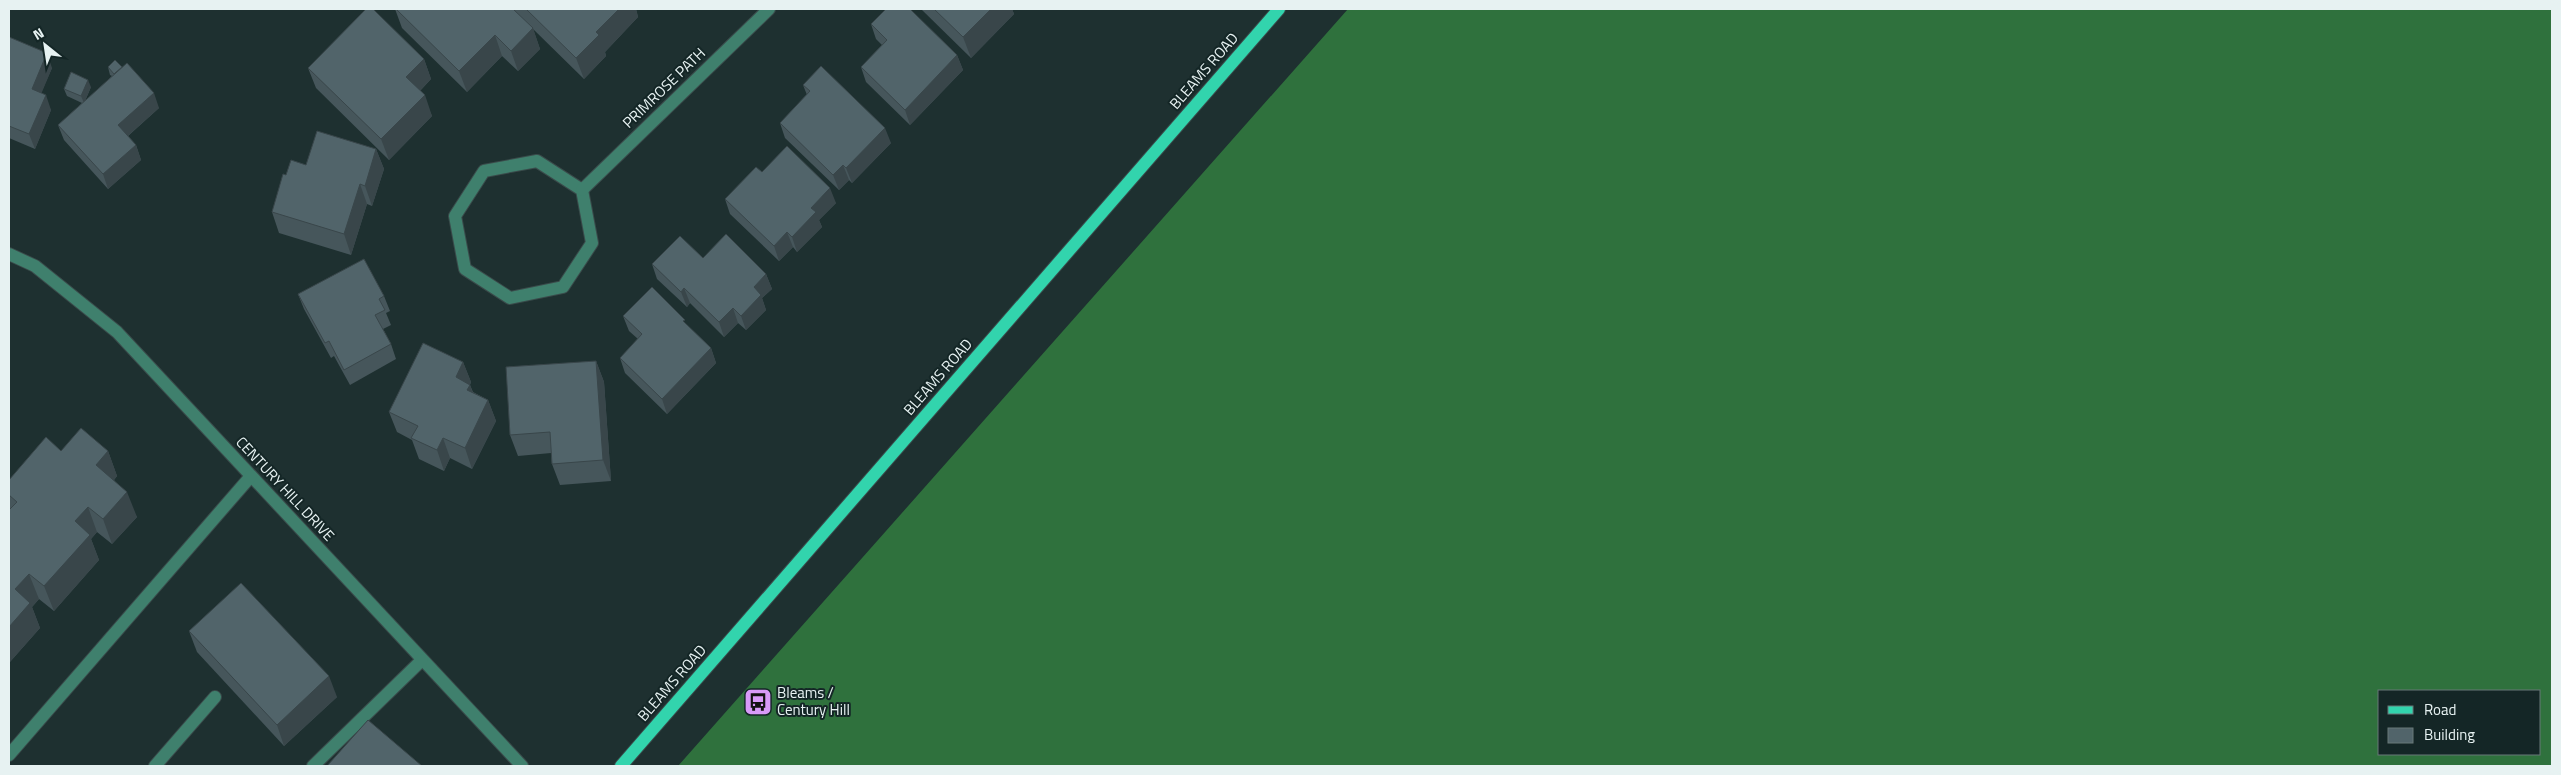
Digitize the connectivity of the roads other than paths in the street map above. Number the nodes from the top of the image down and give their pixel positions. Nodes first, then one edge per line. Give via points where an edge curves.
1 (768, 9) edge
2 (1280, 9) edge
3 (582, 190) junction
4 (9, 254) edge
5 (251, 476) junction
6 (422, 660) junction
7 (215, 697) dead end
8 (9, 755) edge
9 (156, 766) edge
10 (314, 766) edge
11 (522, 766) edge
12 (621, 766) edge

1 - 3 street, PRIMROSE PATH
2 - 12 main road, BLEAMS ROAD
3 - 3 street via 537,161 484,171 455,216 465,269 510,298 563,287 592,243
4 - 5 street, CENTURY HILL DRIVE via 35,266 117,332
5 - 6 street, CENTURY HILL DRIVE
5 - 8 street
6 - 10 street
6 - 11 street, CENTURY HILL DRIVE
7 - 9 street

